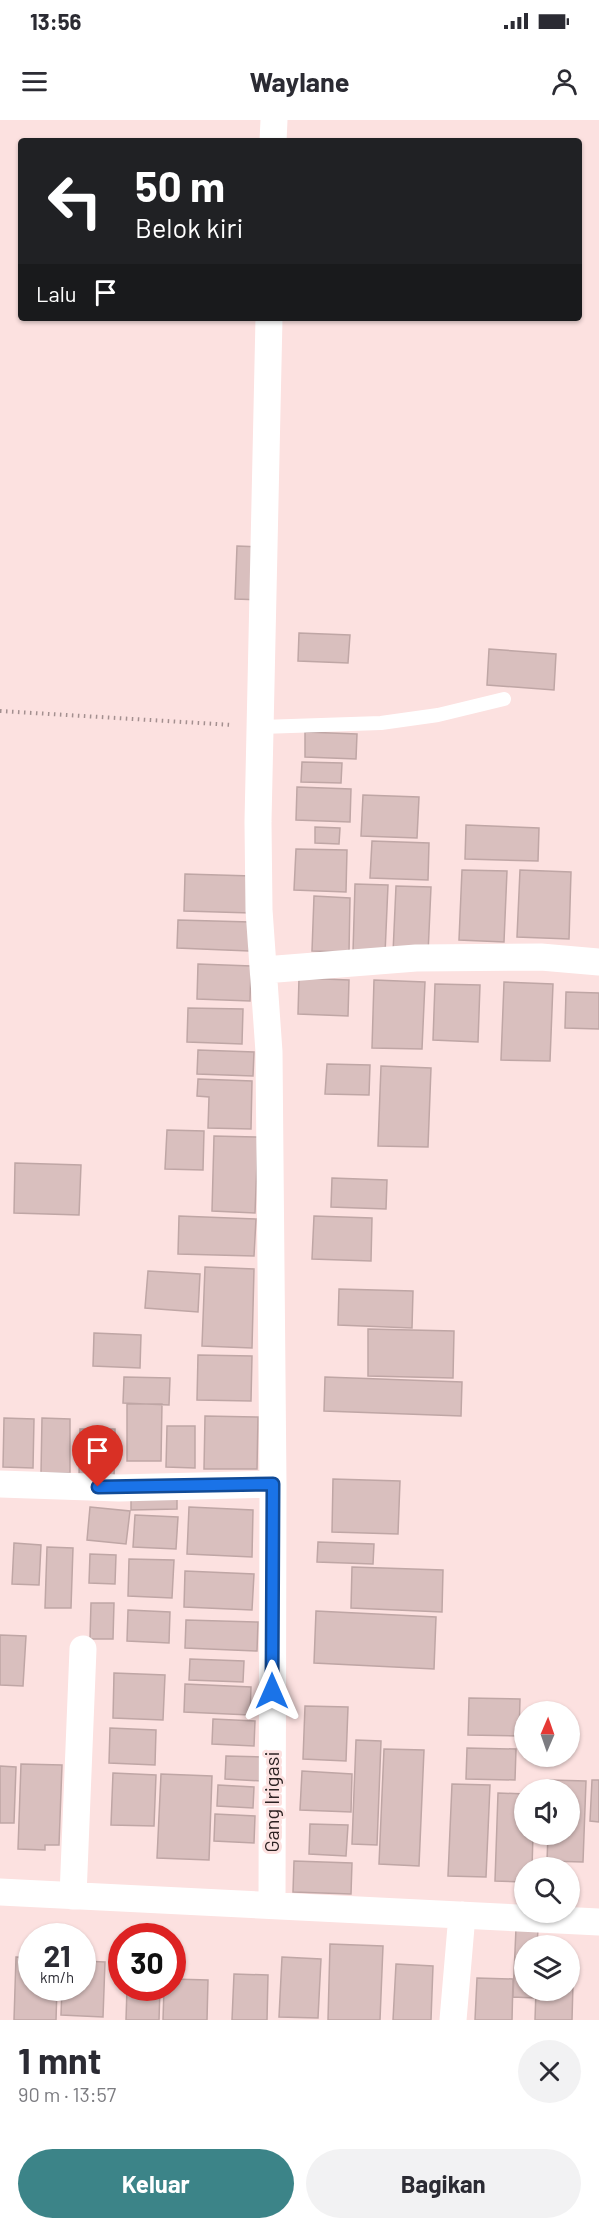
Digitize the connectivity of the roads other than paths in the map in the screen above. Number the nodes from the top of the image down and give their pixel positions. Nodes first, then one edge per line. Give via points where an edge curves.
1 (274, 120) edge
2 (273, 138) edge
3 (269, 321) edge
4 (504, 699) dead end
5 (261, 727) junction
6 (599, 962) edge
7 (264, 970) junction
8 (0, 1484) edge
9 (273, 1484) junction
10 (83, 1649) dead end
11 (0, 1892) edge
12 (73, 1896) junction
13 (272, 1905) junction
14 (462, 1915) junction
15 (599, 1922) edge
16 (453, 2020) edge

1 - 2 street
3 - 5 street, Gang Irigasi
4 - 5 lane via 438,715 381,723
5 - 7 street, Gang Irigasi via 259,910
6 - 7 street via 541,957 416,957
7 - 9 street, Gang Irigasi via 269,1052
8 - 9 street via 119,1488
9 - 13 street, Gang Irigasi
10 - 12 street
11 - 12 street
12 - 13 street
13 - 14 street
14 - 15 street
14 - 16 street

